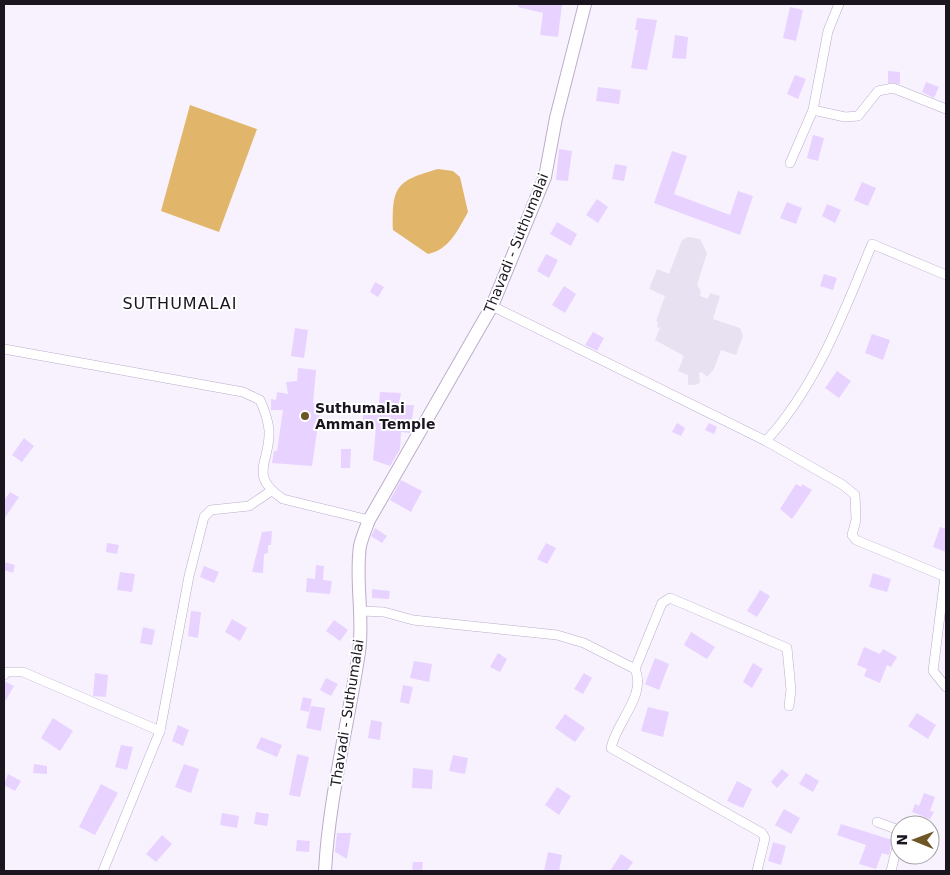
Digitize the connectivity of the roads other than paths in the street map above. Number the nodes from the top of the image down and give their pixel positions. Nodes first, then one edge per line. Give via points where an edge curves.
1 (585, 4) edge
2 (839, 4) edge
3 (946, 109) edge
4 (813, 110) junction
5 (790, 163) dead end
6 (946, 275) edge
7 (492, 306) junction
8 (4, 349) edge
9 (766, 441) junction
10 (271, 491) junction
11 (369, 520) junction
12 (946, 576) edge
13 (361, 611) junction
14 (635, 669) junction
15 (4, 675) edge
16 (946, 687) edge
17 (789, 706) dead end
18 (160, 731) junction
19 (878, 822) dead end
20 (103, 871) edge
21 (325, 871) edge
22 (757, 871) edge
23 (891, 871) edge

1 - 7 main road, Thavadi - Suthumalai via 556,118 545,177
2 - 4 street via 828,31
3 - 4 street via 893,88 878,91 858,116 845,118
4 - 5 street
6 - 9 street via 872,244 836,331 785,420
7 - 9 street
7 - 11 main road, Thavadi - Suthumalai
8 - 10 street via 243,392 260,400 269,430 262,476
9 - 12 street via 855,495 856,520 852,534 856,540
10 - 11 street via 283,499
10 - 18 street via 249,506 210,510 204,517 189,576
11 - 13 main road, Thavadi - Suthumalai via 360,543
12 - 16 street via 933,671
13 - 14 street via 384,612 412,620 557,635 584,643
13 - 21 main road, Thavadi - Suthumalai via 359,650 327,827
14 - 17 street via 662,603 670,598 787,648 791,690
14 - 22 street via 639,677 636,696 614,734 611,748 762,833 765,838
15 - 18 street via 22,672
18 - 20 street
19 - 23 street via 896,828 900,835

